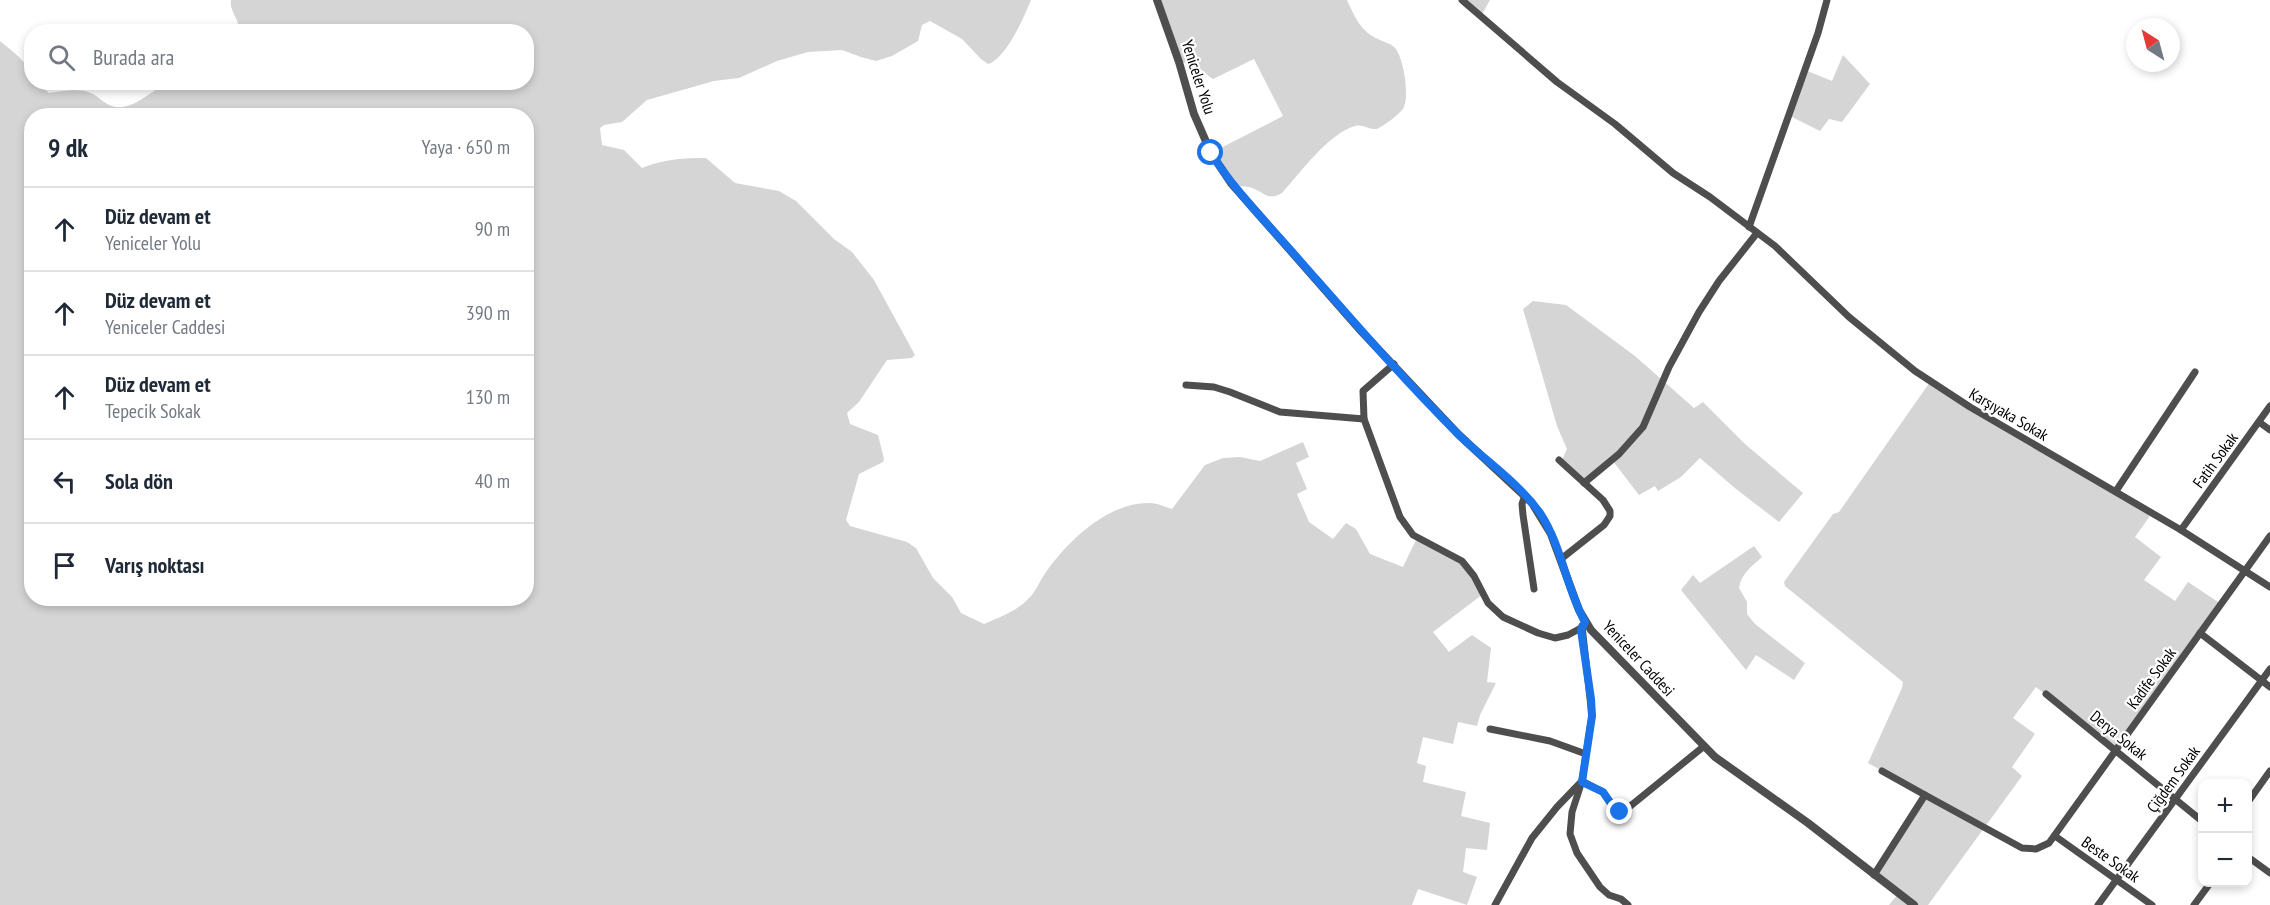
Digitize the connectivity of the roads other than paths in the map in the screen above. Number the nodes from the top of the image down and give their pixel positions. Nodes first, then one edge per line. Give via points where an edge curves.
1 (1157, 0) edge
2 (1462, 0) edge
3 (1827, 0) edge
4 (1749, 227) junction
5 (1757, 233) junction
6 (1286, 244) joint
7 (1394, 364) junction
8 (2195, 372) dead end
9 (1186, 385) dead end
10 (2270, 406) edge
11 (1364, 419) junction
12 (2259, 422) junction
13 (2270, 430) edge
14 (1559, 460) dead end
15 (1584, 483) junction
16 (2116, 491) junction
17 (1525, 495) junction
18 (2181, 530) junction
19 (2270, 536) edge
20 (1560, 559) junction
21 (2245, 571) junction
22 (2270, 587) edge
23 (1534, 589) dead end
24 (1583, 625) junction
25 (2200, 633) junction
26 (2270, 669) edge
27 (2262, 681) junction
28 (2270, 687) edge
29 (2046, 694) dead end
30 (1490, 729) dead end
31 (1703, 747) junction
32 (2116, 751) junction
33 (1586, 754) junction
34 (1882, 771) dead end
35 (2270, 771) edge
36 (1582, 782) junction
37 (1925, 795) junction
38 (2252, 795) edge
39 (2175, 799) junction
40 (2198, 818) edge
41 (2055, 836) junction
42 (2252, 860) edge
43 (2270, 873) edge
44 (1874, 875) junction
45 (2116, 879) junction
46 (2207, 887) edge
47 (1496, 905) edge
48 (1628, 905) edge
49 (1914, 905) edge
50 (2098, 905) edge
51 (2152, 905) edge
52 (2194, 905) edge

1 - 6 street, Yeniceler Yolu via 1206,143 1231,183
2 - 4 street, Karşıyaka Sokak via 1557,82
3 - 4 street
4 - 5 street, Karşıyaka Sokak
5 - 15 street via 1703,304 1643,427 1619,454
5 - 16 street, Karşıyaka Sokak via 1915,371
6 - 7 street, Yeniceler Caddesi
7 - 11 street via 1363,391
7 - 17 street, Yeniceler Caddesi via 1458,434
8 - 16 street
9 - 11 street via 1214,387 1293,414
10 - 12 street, Fatih Sokak
11 - 24 street via 1400,517 1413,534 1462,561 1488,603 1503,617 1555,638
12 - 13 street
12 - 18 street, Fatih Sokak
14 - 15 street
15 - 20 street via 1603,500 1610,516
16 - 18 street, Karşıyaka Sokak
17 - 20 street, Yeniceler Caddesi via 1546,523
17 - 23 street via 1522,515
18 - 21 street, Karşıyaka Sokak
19 - 21 street, Kadife Sokak
20 - 24 street, Yeniceler Caddesi
21 - 22 street, Karşıyaka Sokak
21 - 25 street, Kadife Sokak
24 - 31 street, Yeniceler Caddesi
24 - 33 street via 1592,716
25 - 27 street
25 - 32 street, Kadife Sokak
26 - 27 street, Çiğdem Sokak
27 - 28 street
27 - 39 street, Çiğdem Sokak
29 - 32 street, Derya Sokak
30 - 33 street via 1550,741
31 - 36 street via 1623,812 1614,808 1603,792
31 - 44 street, Yeniceler Caddesi
32 - 39 street, Derya Sokak
32 - 41 street, Kadife Sokak
33 - 36 street
34 - 37 street
35 - 38 street
36 - 47 street via 1532,838
36 - 48 street via 1570,824 1572,842 1600,887
37 - 41 street via 2022,848 2036,849
37 - 44 street
39 - 40 street, Derya Sokak
39 - 45 street, Çiğdem Sokak
41 - 45 street, Beste Sokak
42 - 43 street
44 - 49 street, Yeniceler Caddesi
45 - 50 street, Çiğdem Sokak
45 - 51 street, Beste Sokak
46 - 52 street

